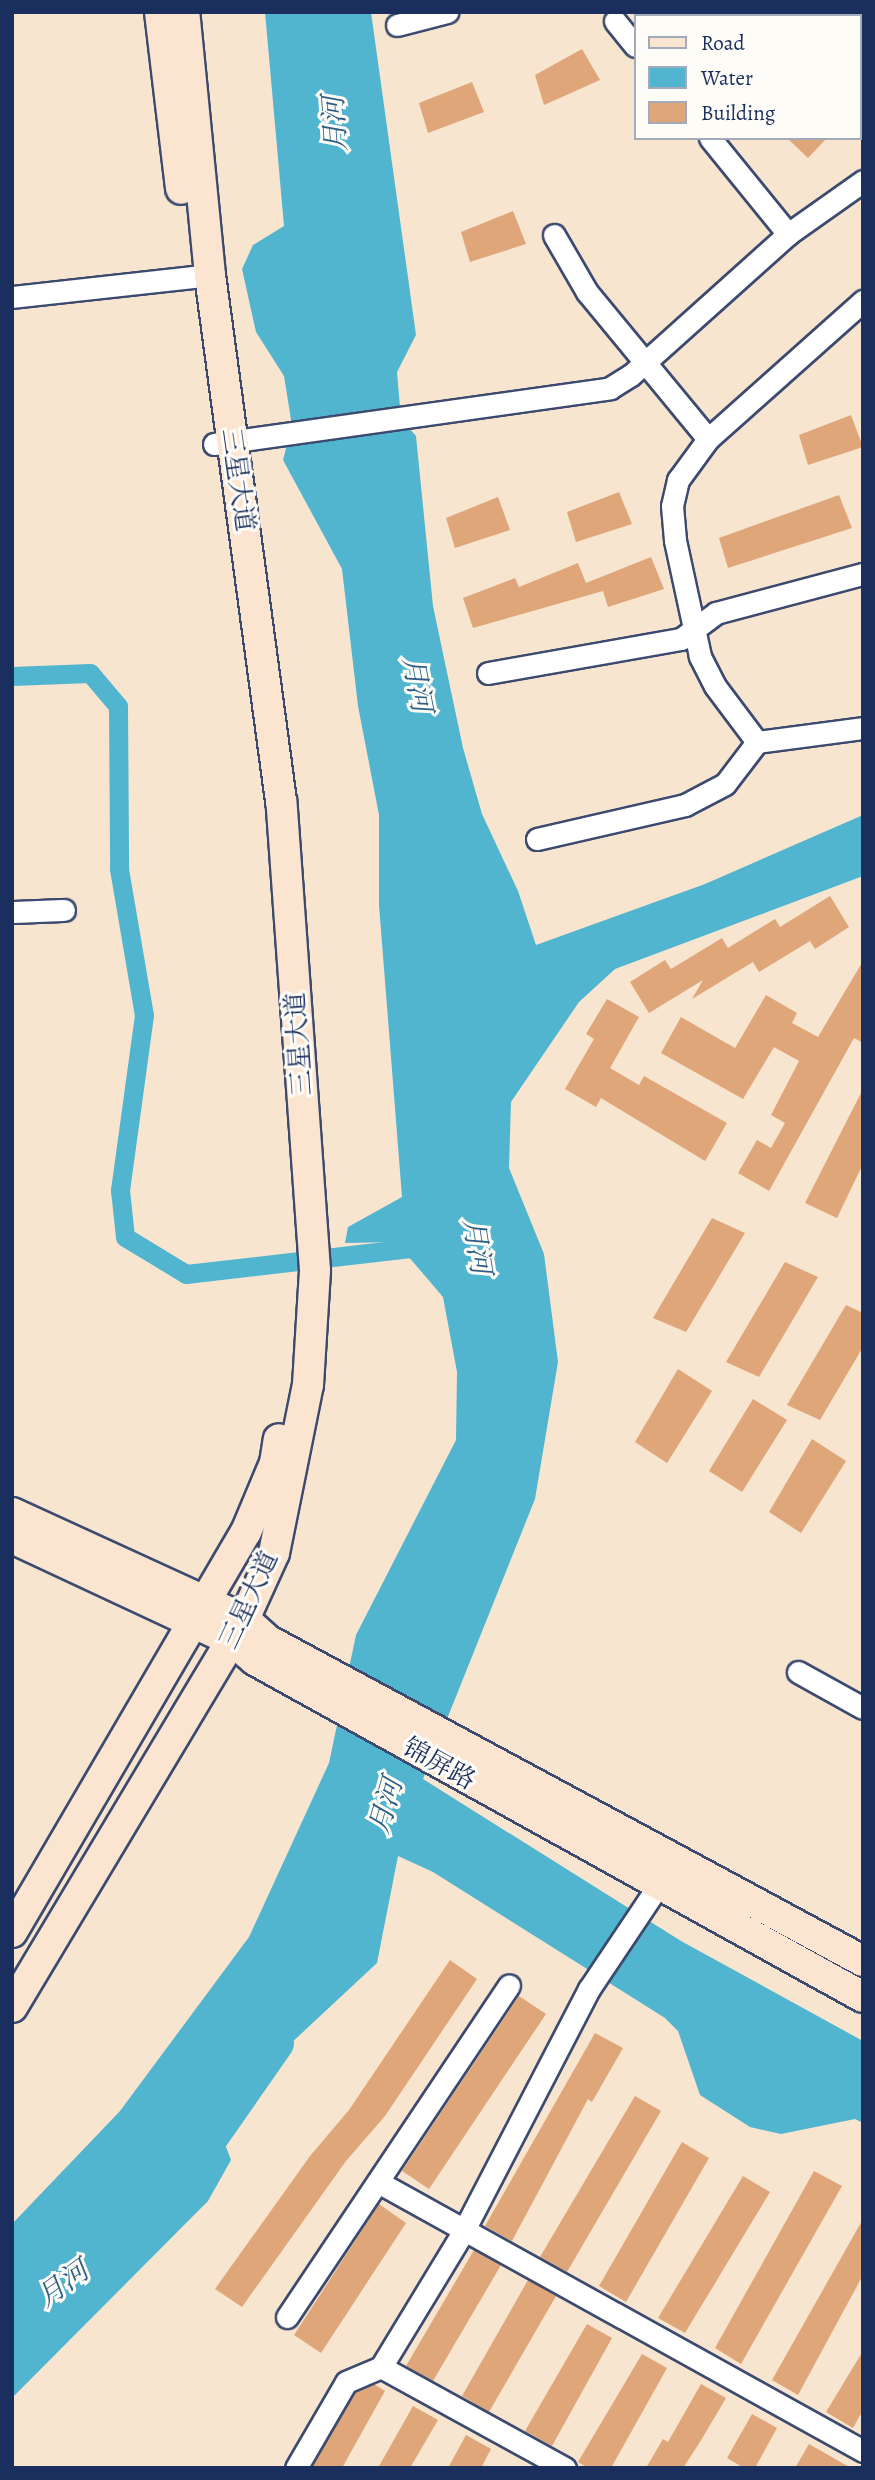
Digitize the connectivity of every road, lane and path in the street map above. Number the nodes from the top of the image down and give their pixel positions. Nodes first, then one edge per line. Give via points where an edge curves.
1 (160, 12) edge
2 (184, 12) edge
3 (447, 12) edge
4 (615, 21) dead end
5 (397, 25) dead end
6 (634, 45) edge
7 (712, 140) edge
8 (863, 181) edge
9 (788, 234) junction
10 (554, 235) dead end
11 (201, 276) junction
12 (12, 297) edge
13 (863, 301) edge
14 (645, 363) junction
15 (708, 439) junction
16 (223, 443) junction
17 (863, 574) edge
18 (694, 630) junction
19 (488, 673) dead end
20 (863, 728) edge
21 (757, 742) junction
22 (537, 839) dead end
23 (64, 910) dead end
24 (12, 912) edge
25 (305, 1263) junction
26 (12, 1513) edge
27 (12, 1538) edge
28 (200, 1611) junction
29 (239, 1630) junction
30 (798, 1672) dead end
31 (863, 1708) edge
32 (458, 1759) junction
33 (658, 1886) junction
34 (12, 1931) edge
35 (863, 1961) edge
36 (509, 1986) dead end
37 (863, 1997) edge
38 (12, 2007) edge
39 (378, 2182) junction
40 (463, 2232) junction
41 (287, 2317) dead end
42 (381, 2367) junction
43 (863, 2451) edge
44 (296, 2468) edge
45 (565, 2468) edge

1 - 11 street, 三星大道
2 - 11 street, 三星大道
3 - 5 street
4 - 6 street
7 - 9 street
8 - 9 street
9 - 14 street
10 - 14 street via 587,292
11 - 12 street
11 - 16 street, 三星大道
13 - 15 street
14 - 15 street
14 - 16 street via 610,388 587,394
15 - 18 street via 678,480 672,506
16 - 25 street, 三星大道
17 - 18 street via 716,613
18 - 19 street via 681,639
18 - 21 street via 715,687
20 - 21 street
21 - 22 street via 725,784 685,805
23 - 24 street
25 - 28 street, 三星大道 via 275,1463 246,1532
25 - 29 street, 三星大道 via 308,1385 274,1553
26 - 28 street, 锦屏路
27 - 28 street, 锦屏路
28 - 29 street, 锦屏路
28 - 34 street, 三星大道
29 - 32 street, 锦屏路 via 255,1660 338,1693
29 - 38 street, 三星大道
30 - 31 street
32 - 33 street, 锦屏路
32 - 35 street, 锦屏路
33 - 37 street, 锦屏路
33 - 40 street via 589,1989
36 - 39 street
39 - 40 street
39 - 41 street
40 - 42 street
40 - 43 street
42 - 44 street via 346,2382
42 - 45 street

